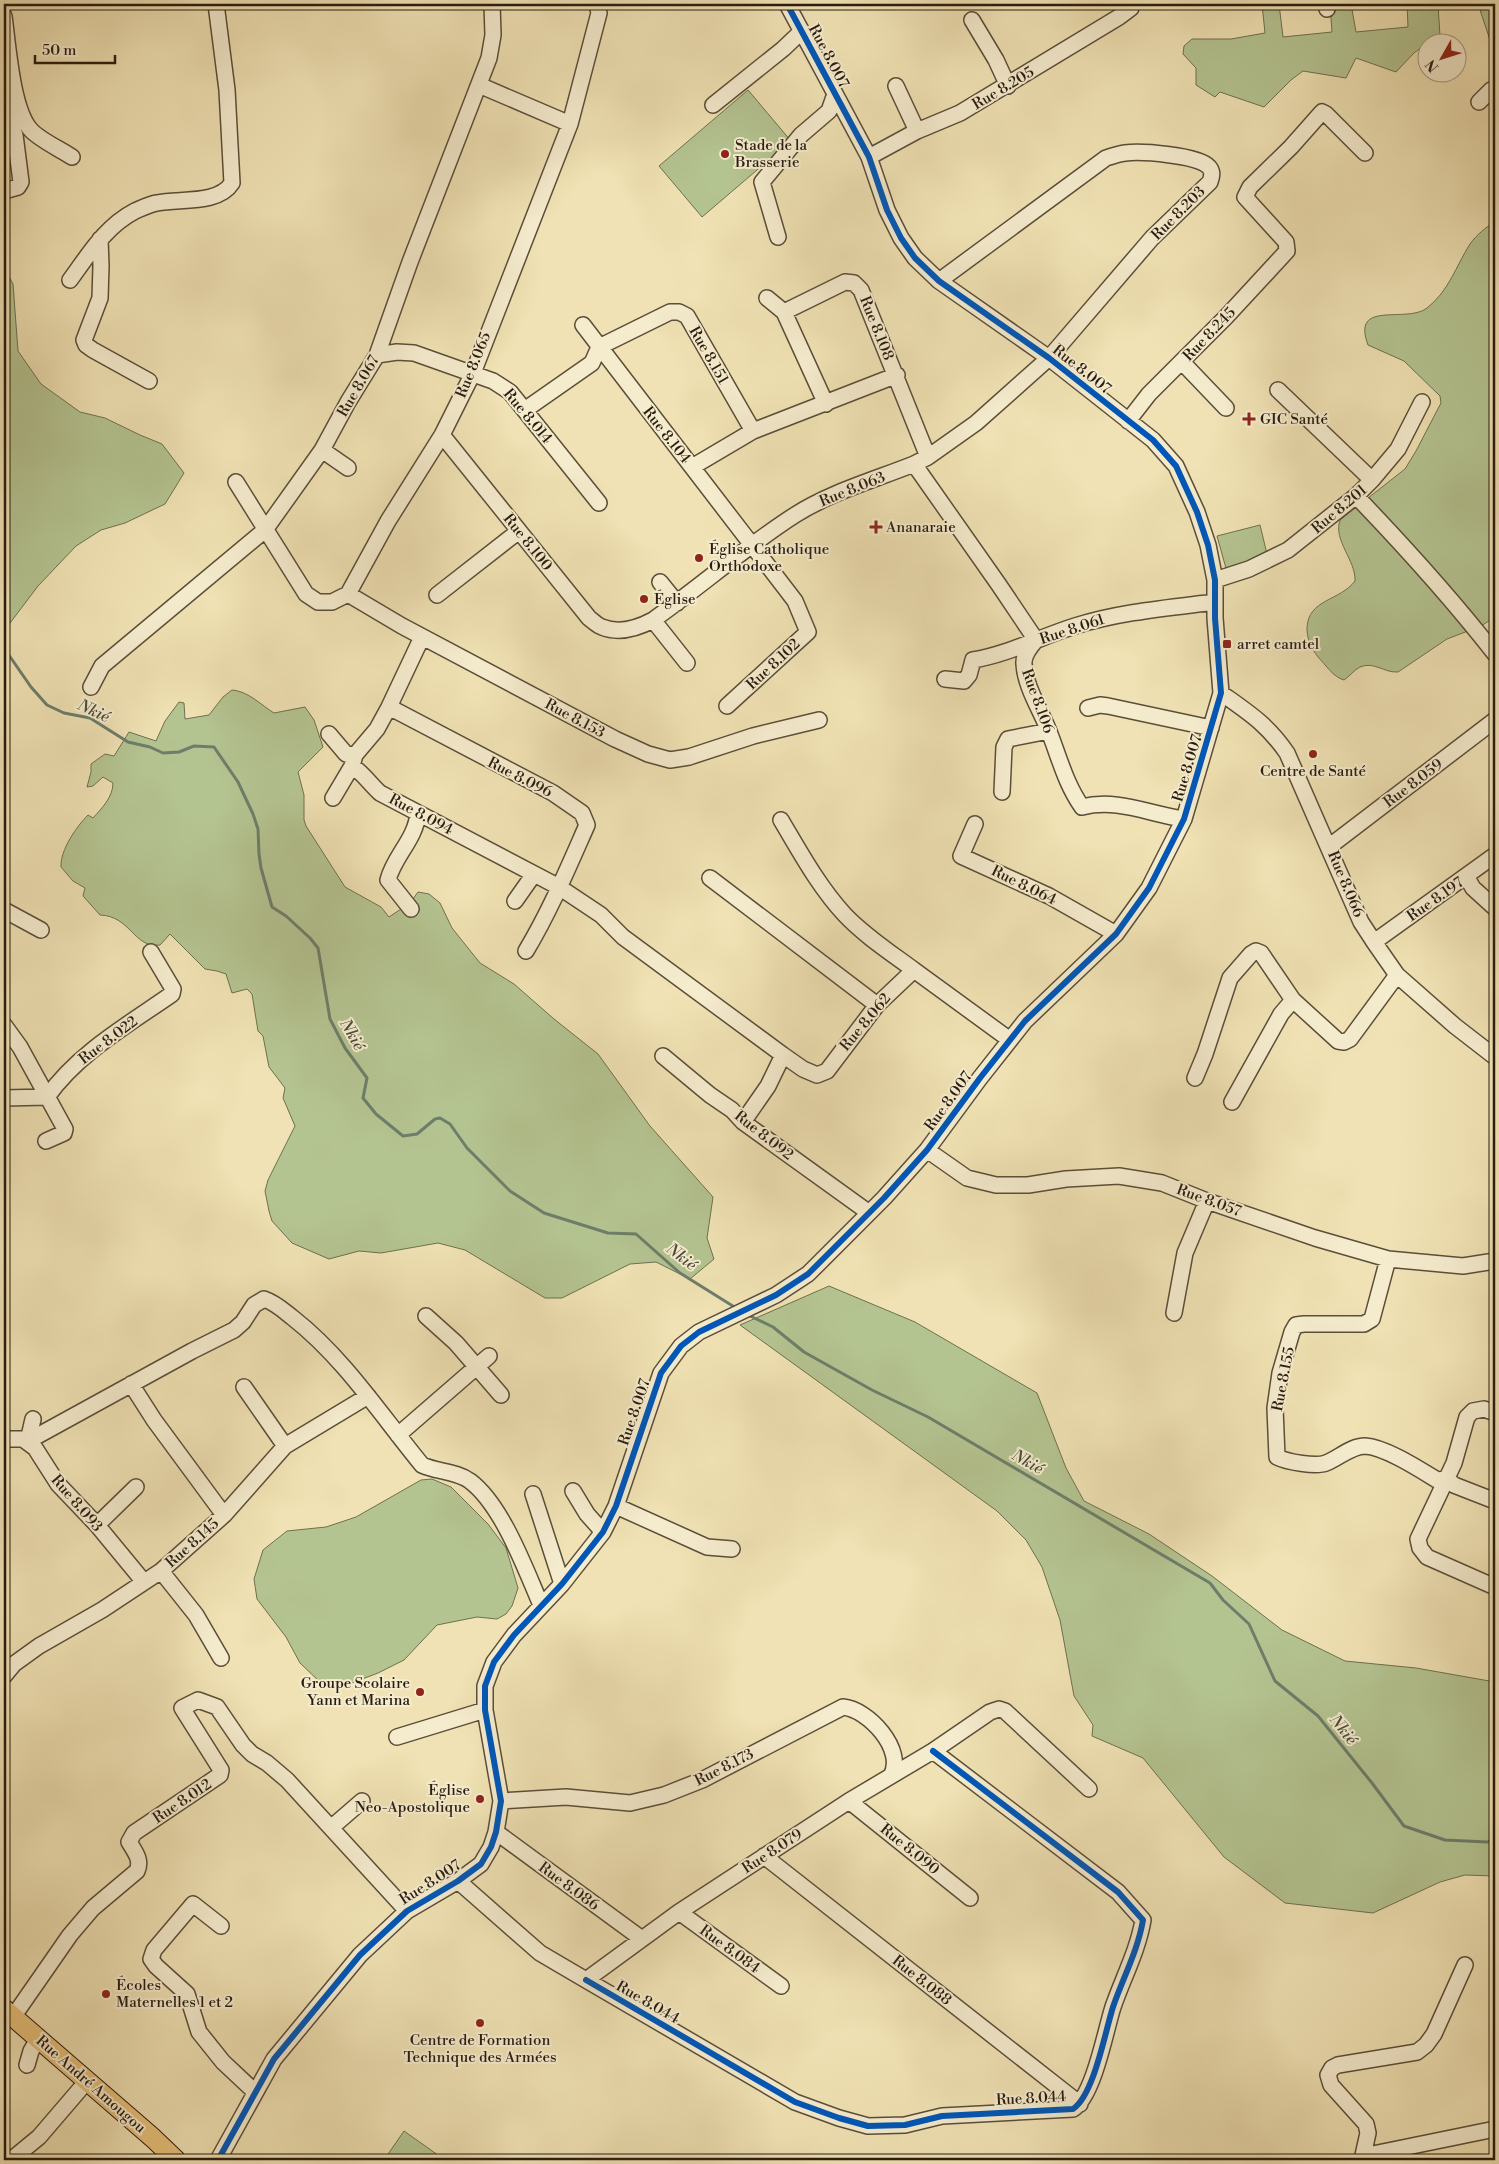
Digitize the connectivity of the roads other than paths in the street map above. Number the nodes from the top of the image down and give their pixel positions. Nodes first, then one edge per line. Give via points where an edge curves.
1 (216, 4) edge
2 (492, 4) edge
3 (597, 4) edge
4 (787, 4) edge
5 (1130, 8) dead end
6 (4, 16) edge
7 (972, 20) dead end
8 (802, 31) junction
9 (479, 85) junction
10 (896, 86) dead end
11 (1008, 86) junction
12 (1495, 89) edge
13 (835, 94) junction
14 (1479, 102) dead end
15 (713, 105) dead end
16 (4, 107) edge
17 (570, 124) junction
18 (917, 131) junction
19 (9, 136) edge
20 (1365, 153) dead end
21 (72, 157) dead end
22 (870, 157) junction
23 (4, 191) edge
24 (778, 237) dead end
25 (100, 239) junction
26 (70, 280) dead end
27 (939, 281) junction
28 (767, 298) dead end
29 (784, 312) junction
30 (583, 325) dead end
31 (600, 347) junction
32 (377, 355) junction
33 (1049, 358) junction
34 (1182, 362) junction
35 (472, 373) junction
36 (897, 375) junction
37 (149, 382) dead end
38 (1278, 390) dead end
39 (1422, 402) dead end
40 (826, 404) junction
41 (1226, 408) dead end
42 (526, 412) junction
43 (1128, 421) junction
44 (753, 431) junction
45 (442, 435) junction
46 (322, 450) junction
47 (928, 458) junction
48 (914, 464) junction
49 (692, 467) junction
50 (348, 468) dead end
51 (1372, 480) junction
52 (236, 482) dead end
53 (1356, 496) junction
54 (599, 503) dead end
55 (265, 530) junction
56 (519, 531) junction
57 (753, 544) junction
58 (1215, 580) junction
59 (660, 582) dead end
60 (348, 594) junction
61 (437, 595) dead end
62 (1214, 602) junction
63 (678, 603) junction
64 (653, 620) junction
65 (626, 630) joint
66 (422, 637) junction
67 (1036, 640) junction
68 (1495, 654) edge
69 (687, 663) dead end
70 (945, 679) dead end
71 (91, 687) dead end
72 (1221, 694) junction
73 (727, 706) dead end
74 (390, 707) junction
75 (1088, 708) dead end
76 (819, 720) dead end
77 (1495, 720) edge
78 (1211, 728) junction
79 (1049, 731) junction
80 (329, 734) dead end
81 (353, 760) junction
82 (1002, 792) dead end
83 (333, 798) dead end
84 (418, 813) junction
85 (1184, 819) junction
86 (781, 820) dead end
87 (975, 824) dead end
88 (1330, 846) junction
89 (1495, 856) edge
90 (534, 874) junction
91 (1466, 876) junction
92 (710, 878) dead end
93 (559, 887) junction
94 (514, 901) dead end
95 (1495, 908) edge
96 (411, 909) dead end
97 (4, 910) edge
98 (41, 930) dead end
99 (1116, 934) junction
100 (1374, 942) junction
101 (526, 951) dead end
102 (151, 952) dead end
103 (914, 970) junction
104 (1397, 974) junction
105 (1293, 1000) junction
106 (877, 1005) junction
107 (4, 1025) edge
108 (1010, 1040) junction
109 (783, 1055) junction
110 (663, 1056) dead end
111 (1495, 1057) edge
112 (1195, 1078) dead end
113 (47, 1097) junction
114 (4, 1098) edge
115 (1232, 1102) dead end
116 (743, 1122) junction
117 (46, 1141) dead end
118 (927, 1150) junction
119 (1207, 1201) junction
120 (868, 1212) junction
121 (1388, 1259) junction
122 (1495, 1261) edge
123 (1174, 1313) dead end
124 (426, 1316) dead end
125 (489, 1356) dead end
126 (476, 1366) junction
127 (131, 1384) junction
128 (244, 1387) dead end
129 (501, 1395) dead end
130 (368, 1396) junction
131 (1495, 1413) edge
132 (33, 1419) dead end
133 (398, 1435) junction
134 (4, 1439) edge
135 (28, 1441) junction
136 (286, 1446) junction
137 (1447, 1479) junction
138 (136, 1487) dead end
139 (573, 1491) dead end
140 (533, 1494) dead end
141 (1495, 1501) edge
142 (616, 1506) junction
143 (224, 1515) junction
144 (97, 1526) junction
145 (603, 1532) junction
146 (732, 1549) dead end
147 (161, 1571) junction
148 (144, 1582) junction
149 (562, 1584) junction
150 (1495, 1587) edge
151 (541, 1605) junction
152 (220, 1658) dead end
153 (4, 1676) edge
154 (485, 1710) junction
155 (397, 1737) dead end
156 (933, 1751) junction
157 (891, 1776) junction
158 (1089, 1788) dead end
159 (362, 1801) dead end
160 (501, 1801) junction
161 (849, 1801) junction
162 (332, 1828) junction
163 (496, 1832) junction
164 (764, 1856) junction
165 (458, 1881) junction
166 (970, 1898) dead end
167 (407, 1910) junction
168 (679, 1912) junction
169 (221, 1926) dead end
170 (642, 1939) junction
171 (1465, 1965) dead end
172 (586, 1980) junction
173 (781, 1986) dead end
174 (8, 2013) edge
175 (38, 2039) junction
176 (27, 2065) dead end
177 (87, 2081) junction
178 (255, 2092) junction
179 (1080, 2104) junction
180 (1495, 2128) edge
181 (1362, 2158) edge
182 (11, 2160) edge
183 (176, 2160) edge
184 (218, 2160) edge

1 - 25 street via 227,90 232,183 222,193 154,203 135,211
2 - 9 street, Rue 8.067 via 494,35
3 - 17 street, Rue 8.065 via 599,13
4 - 8 street, Rue 8.007
5 - 11 street, Rue 8.205
6 - 21 street via 21,114 30,130
7 - 11 street
8 - 13 street, Rue 8.007
8 - 15 street
9 - 17 street
9 - 32 street, Rue 8.067
10 - 18 street
11 - 18 street, Rue 8.205 via 960,113
12 - 14 street
13 - 22 street, Rue 8.007
13 - 24 street via 829,110 801,135 762,182
16 - 19 street
17 - 35 street, Rue 8.065
18 - 22 street, Rue 8.205
19 - 23 street via 21,182 18,187
20 - 34 street, Rue 8.245 via 1322,112 1250,187 1245,197 1288,246 1287,251
22 - 27 street, Rue 8.007 via 887,210 901,238 915,258
25 - 26 street
25 - 37 street via 100,298 84,340 94,350
27 - 33 street, Rue 8.007
27 - 33 street, Rue 8.203 via 1106,158 1124,153 1151,152 1205,164 1212,175 1210,182 1152,238
28 - 29 street
29 - 36 street, Rue 8.108 via 844,282 854,283 862,290
29 - 40 street
30 - 31 street, Rue 8.104
31 - 42 street, Rue 8.151 via 592,362
31 - 44 street, Rue 8.151 via 670,312 680,312 687,316
31 - 49 street, Rue 8.104
32 - 35 street, Rue 8.014 via 414,353
32 - 46 street, Rue 8.067
33 - 43 street, Rue 8.007
33 - 47 street, Rue 8.063 via 976,422
34 - 41 street
34 - 43 street, Rue 8.245 via 1149,394
35 - 42 street, Rue 8.014 via 502,386
35 - 45 street, Rue 8.065
36 - 40 street
36 - 47 street, Rue 8.108
38 - 51 street, Rue 8.201
39 - 51 street via 1398,449
40 - 44 street
42 - 54 street, Rue 8.014
43 - 58 street, Rue 8.007 via 1153,440 1176,466 1197,512
44 - 49 street, Rue 8.104
45 - 56 street, Rue 8.100
45 - 60 street, Rue 8.065 via 388,521
46 - 50 street
46 - 55 street, Rue 8.067
47 - 48 street, Rue 8.063
48 - 57 street, Rue 8.063 via 823,500 796,514
48 - 67 street
49 - 57 street
51 - 53 street, Rue 8.201
52 - 55 street
53 - 58 street, Rue 8.201 via 1288,550 1249,569
53 - 68 street via 1468,618
55 - 60 street via 306,594 318,602 332,602
55 - 71 street, Rue 8.067 via 107,661
56 - 61 street
56 - 65 street, Rue 8.100 via 589,618 602,628
57 - 63 street, Rue 8.063
57 - 73 street, Rue 8.102 via 795,601 808,632
58 - 62 street, Rue 8.007
59 - 63 street
60 - 66 street, Rue 8.153
62 - 67 street, Rue 8.061 via 1114,615
62 - 72 street, Rue 8.007
63 - 64 street, Rue 8.063
64 - 65 street, Rue 8.063
64 - 69 street
66 - 74 street
66 - 76 street, Rue 8.153 via 616,739 670,760
67 - 70 street, Rue 8.061 via 973,660 964,681
67 - 79 street, Rue 8.106 via 1023,662 1025,676
72 - 78 street, Rue 8.007
72 - 88 street, Rue 8.066 via 1260,720 1275,735 1287,753
74 - 81 street via 377,730
74 - 93 street, Rue 8.096 via 553,793 582,813 587,825
75 - 78 street via 1108,706
77 - 88 street, Rue 8.059
78 - 85 street, Rue 8.007
79 - 82 street via 1008,739 1004,747
79 - 85 street, Rue 8.106 via 1074,797 1082,807 1101,803 1121,804
80 - 81 street, Rue 8.094
81 - 83 street
81 - 84 street, Rue 8.094 via 372,786
84 - 90 street, Rue 8.094
84 - 96 street via 412,836 391,868 388,880
85 - 99 street, Rue 8.007 via 1149,888
86 - 103 street via 826,892 846,916
87 - 99 street, Rue 8.064 via 961,856 1049,896
88 - 100 street, Rue 8.066 via 1361,922
89 - 91 street, Rue 8.197
90 - 93 street, Rue 8.094
90 - 94 street
91 - 95 street via 1473,888
91 - 100 street, Rue 8.197
92 - 106 street
93 - 101 street, Rue 8.096
93 - 109 street, Rue 8.094 via 602,915 623,937
97 - 98 street
99 - 108 street, Rue 8.007 via 1025,1021
100 - 104 street, Rue 8.066
102 - 113 street, Rue 8.022 via 173,989 172,994 88,1054 66,1073
103 - 106 street, Rue 8.062
103 - 108 street
104 - 105 street via 1350,1040 1344,1042 1338,1041
104 - 111 street, Rue 8.066
105 - 112 street via 1261,953 1251,954 1230,978
105 - 115 street via 1281,1014
106 - 109 street, Rue 8.062 via 827,1071 817,1075
107 - 113 street
108 - 118 street, Rue 8.007
109 - 116 street via 768,1086
110 - 116 street, Rue 8.092
113 - 114 street
113 - 117 street via 65,1131
116 - 120 street, Rue 8.092
118 - 119 street, Rue 8.057 via 967,1178 996,1185 1119,1176 1162,1183
118 - 120 street, Rue 8.007
119 - 121 street, Rue 8.057
119 - 123 street via 1185,1252
120 - 142 street, Rue 8.007 via 808,1274 758,1304 700,1332 681,1346 661,1372
121 - 122 street, Rue 8.057 via 1463,1266
121 - 137 street, Rue 8.155 via 1372,1319 1364,1324 1296,1325 1292,1332 1280,1373 1275,1408 1277,1458 1286,1462 1326,1463 1362,1446 1382,1448 1437,1480
124 - 126 street
125 - 126 street
126 - 129 street
126 - 133 street
127 - 130 street via 234,1330 254,1305 264,1299 312,1333
127 - 135 street
127 - 143 street
128 - 136 street
130 - 133 street
130 - 136 street, Rue 8.145
131 - 137 street via 1484,1409 1473,1411 1467,1417
132 - 135 street
133 - 151 street via 422,1465 470,1481 485,1497 506,1528
134 - 135 street
135 - 144 street, Rue 8.093 via 36,1448 58,1484
136 - 143 street, Rue 8.145
137 - 141 street, Rue 8.155 via 1454,1486
137 - 150 street via 1418,1539 1420,1548 1427,1557
138 - 144 street
139 - 145 street
140 - 149 street
142 - 145 street, Rue 8.007
142 - 146 street via 707,1546
143 - 147 street, Rue 8.145
144 - 148 street, Rue 8.093
145 - 149 street, Rue 8.007
147 - 148 street, Rue 8.145
147 - 152 street via 196,1615
148 - 153 street, Rue 8.145 via 39,1646 14,1664
149 - 151 street, Rue 8.007
151 - 154 street, Rue 8.007 via 494,1662 485,1686
154 - 155 street
154 - 160 street, Rue 8.007
156 - 157 street, Rue 8.079
156 - 158 street, Rue 8.079 via 990,1712 1005,1711
156 - 179 street, Rue 8.044 via 1118,1892 1143,1920 1140,1937
157 - 160 street, Rue 8.173 via 896,1768 895,1756 888,1740 871,1721 852,1707 843,1706 702,1780 664,1795 630,1803 566,1797
157 - 161 street, Rue 8.079
159 - 162 street
160 - 163 street, Rue 8.007
161 - 164 street, Rue 8.079
161 - 166 street, Rue 8.090
162 - 167 street, Rue 8.012
162 - 174 street, Rue 8.012 via 287,1780 243,1745 217,1707 198,1700 182,1708 221,1770 220,1775 134,1833 129,1842 139,1859 137,1871 93,1908
163 - 165 street, Rue 8.007 via 481,1864
163 - 170 street, Rue 8.086
164 - 168 street, Rue 8.079
164 - 179 street, Rue 8.088
165 - 167 street, Rue 8.007
165 - 172 street via 540,1953
167 - 178 street, Rue 8.007 via 360,1955 274,2059
168 - 170 street, Rue 8.079
168 - 173 street, Rue 8.084
169 - 178 street via 193,1904 154,1950 152,1959 187,1994 199,2032 223,2062
170 - 172 street, Rue 8.079
171 - 181 street via 1426,2045 1417,2052 1338,2065 1328,2075 1331,2085 1366,2124 1368,2133
172 - 179 street, Rue 8.044 via 795,2102 868,2126 905,2124 942,2116 1073,2109
174 - 175 main road, Rue André Amougou
175 - 176 street
175 - 177 main road, Rue André Amougou
177 - 182 street via 39,2137
177 - 183 main road, Rue André Amougou
178 - 184 street, Rue 8.007
180 - 181 street

